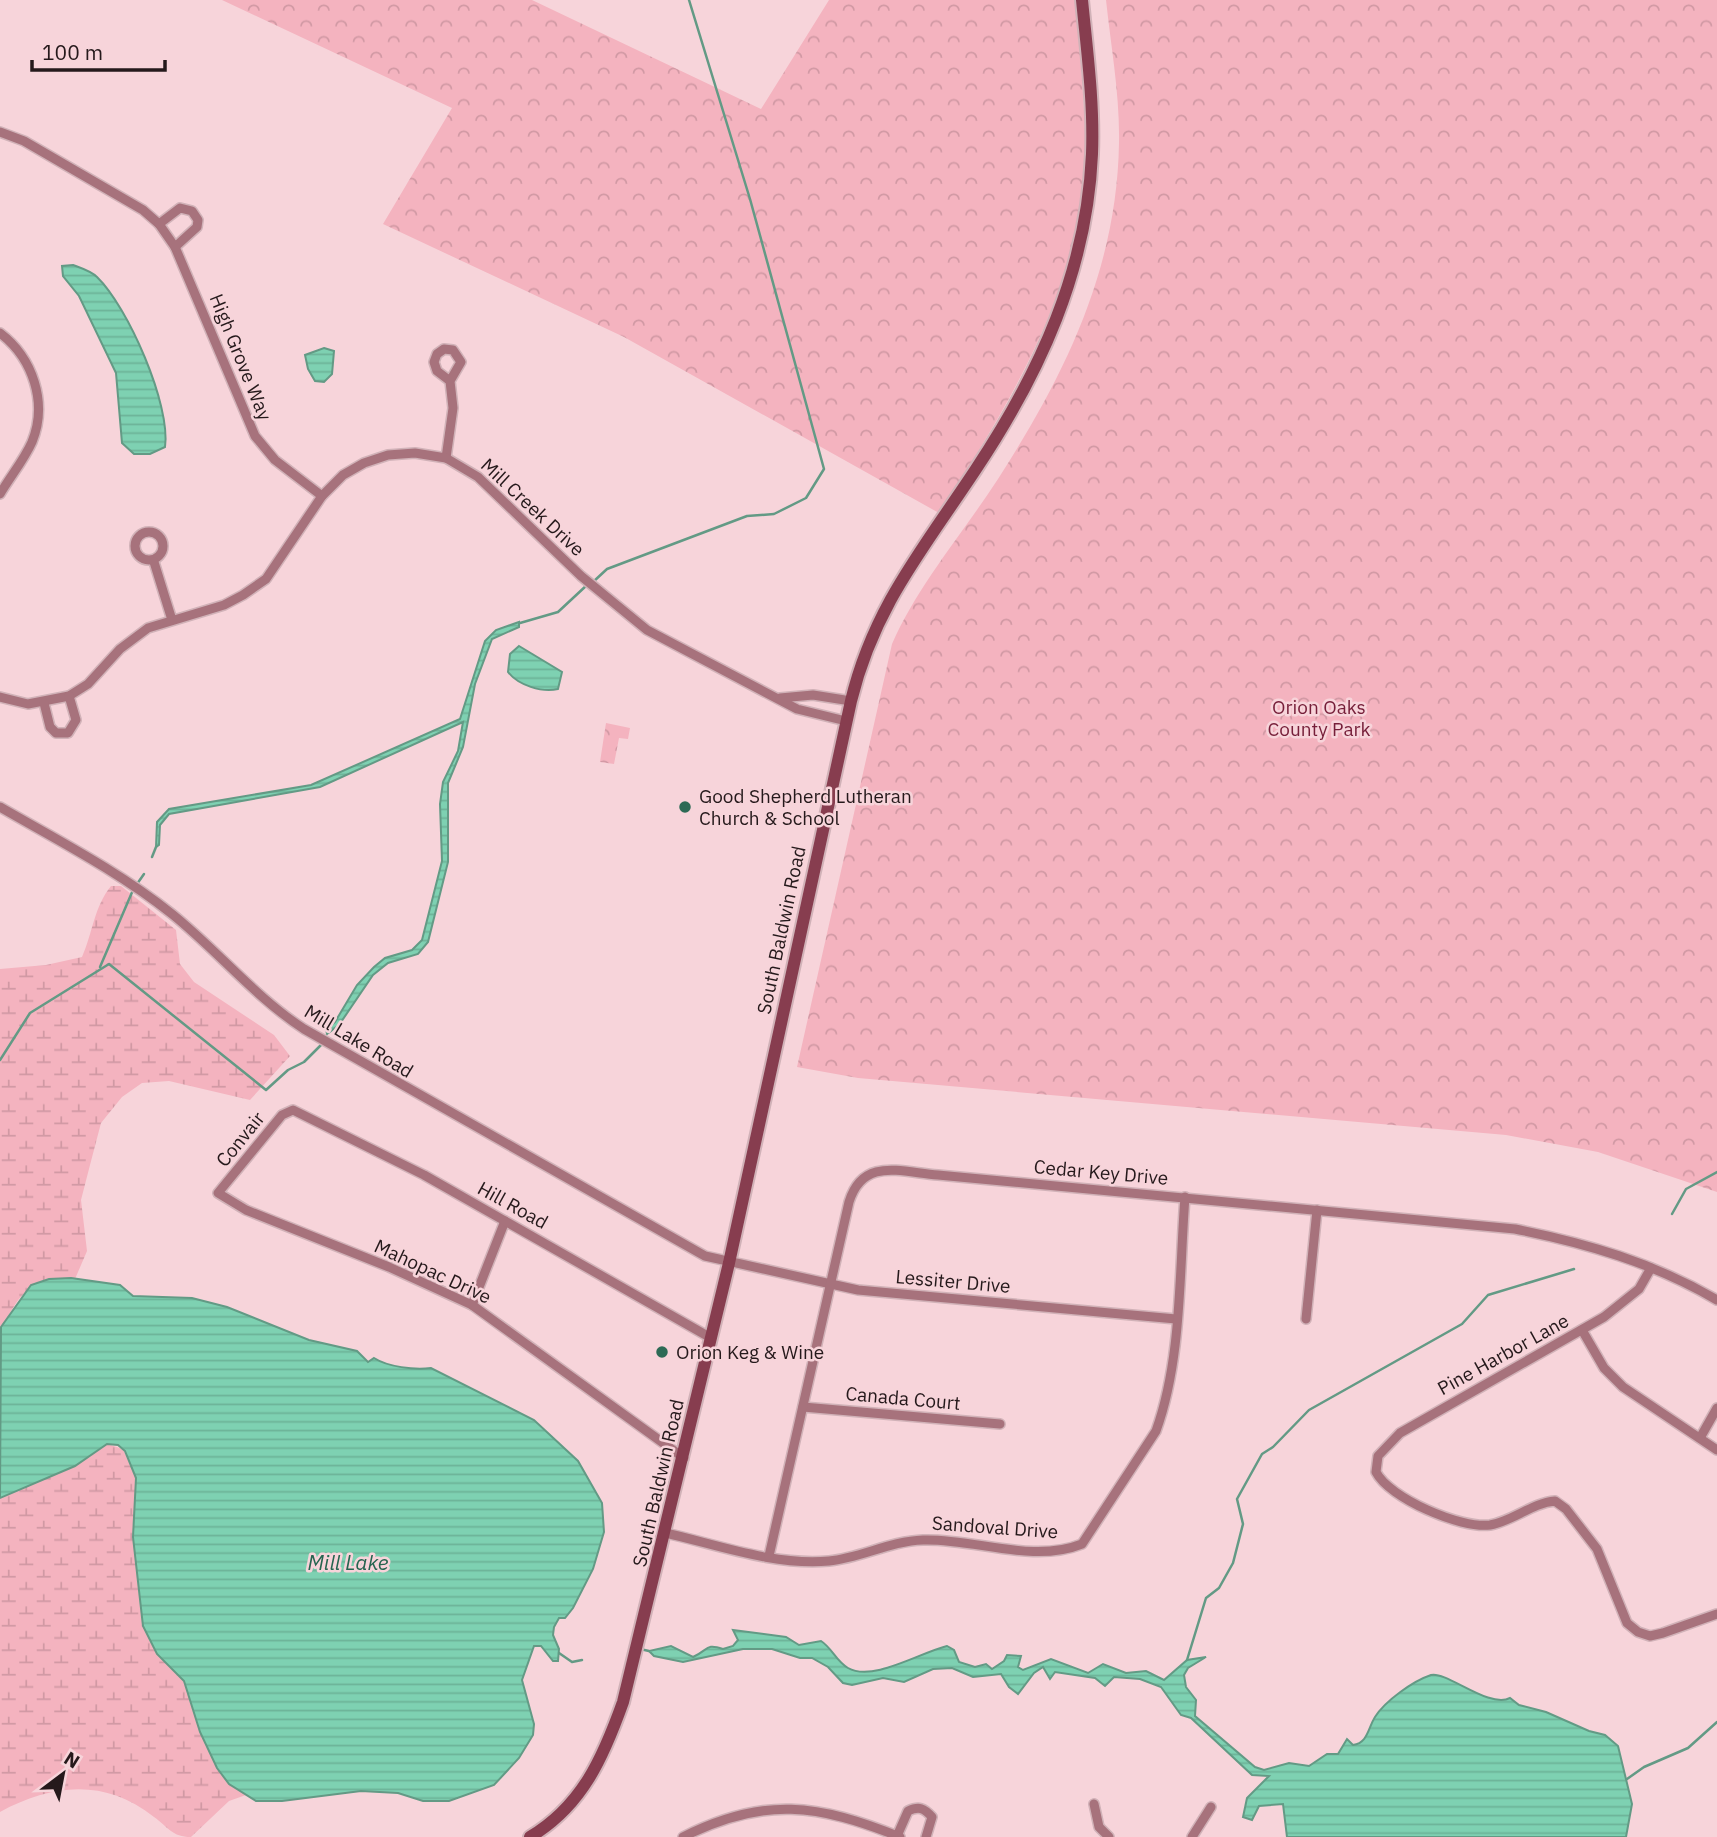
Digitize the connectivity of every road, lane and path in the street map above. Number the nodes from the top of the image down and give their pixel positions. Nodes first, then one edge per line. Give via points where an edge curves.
1 (1082, 0) edge
2 (0, 131) edge
3 (159, 224) junction
4 (175, 247) junction
5 (0, 333) edge
6 (450, 381) dead end
7 (446, 458) junction
8 (0, 494) edge
9 (322, 496) junction
10 (154, 562) dead end
11 (172, 621) junction
12 (69, 696) junction
13 (0, 697) edge
14 (780, 698) junction
15 (851, 701) junction
16 (44, 703) junction
17 (846, 721) junction
18 (0, 807) edge
19 (293, 1110) joint
20 (218, 1193) joint
21 (1185, 1198) junction
22 (1317, 1210) junction
23 (505, 1221) junction
24 (729, 1264) junction
25 (1651, 1268) junction
26 (831, 1285) junction
27 (1717, 1300) edge
28 (472, 1304) junction
29 (1176, 1319) junction
30 (1306, 1319) dead end
31 (1582, 1330) junction
32 (711, 1338) junction
33 (803, 1407) junction
34 (1717, 1408) edge
35 (1000, 1424) dead end
36 (1700, 1438) junction
37 (1717, 1450) edge
38 (684, 1458) junction
39 (666, 1533) junction
40 (769, 1556) junction
41 (1717, 1614) edge
42 (1094, 1804) dead end
43 (1211, 1807) dead end
44 (898, 1836) edge
45 (530, 1837) edge
46 (683, 1837) edge
47 (926, 1837) edge
48 (1109, 1837) edge
49 (1192, 1837) edge

1 - 15 main road, South Baldwin Road via 1092,153 1086,217 1067,295 1004,425 887,601 863,657
2 - 3 street, High Grove Way via 143,210
3 - 4 street, High Grove Way
3 - 4 street via 180,208 192,211 197,227
4 - 9 street, High Grove Way via 248,424 275,460
5 - 8 street via 31,370 38,422 31,443
6 - 7 street via 453,408
7 - 9 street, Mill Creek Drive via 388,455 343,475
7 - 14 street, Mill Creek Drive via 478,477 581,576 644,628
9 - 11 street, Mill Creek Drive via 267,579 224,604
10 - 11 street
11 - 12 street, Mill Creek Drive via 148,628
12 - 16 street, Mill Creek Drive
12 - 16 street via 76,720 68,733 56,733 50,727
13 - 16 street, Mill Creek Drive
14 - 15 street via 813,695
14 - 17 street, Mill Creek Drive via 797,709
15 - 17 main road, South Baldwin Road
17 - 24 main road, South Baldwin Road
18 - 24 street, Mill Lake Road via 126,878 174,916 272,1009 660,1233
19 - 20 street, Convair via 282,1115
19 - 23 street, Hill Road
20 - 28 street, Mahopac Drive via 246,1210
21 - 22 street, Cedar Key Drive
21 - 26 street, Cedar Key Drive via 870,1171 853,1189
21 - 29 street, Sandoval Drive
22 - 25 street, Cedar Key Drive via 1515,1229 1592,1246
22 - 30 street
23 - 28 street
23 - 32 street, Hill Road
24 - 26 street, Lessiter Drive
24 - 32 main road, South Baldwin Road
25 - 27 street, Cedar Key Drive
25 - 31 street, Pine Harbor Lane via 1626,1302
26 - 29 street, Lessiter Drive
26 - 33 street, Cedar Key Drive
28 - 38 street, Mahopac Drive
29 - 40 street, Sandoval Drive via 1168,1389 1156,1431 1082,1544 1044,1551 925,1539 833,1561
31 - 36 street via 1604,1368 1623,1387
31 - 41 street, Pine Harbor Lane via 1400,1433 1378,1456 1376,1472 1392,1490 1413,1503 1476,1525 1491,1525 1555,1501 1597,1549 1627,1623 1638,1632 1650,1636
32 - 38 main road, South Baldwin Road
33 - 35 street, Canada Court
33 - 40 street, Cedar Key Drive
34 - 36 street
36 - 37 street
38 - 39 main road, South Baldwin Road
39 - 40 street, Sandoval Drive
39 - 45 main road, South Baldwin Road via 623,1702 604,1754 579,1796
42 - 48 street via 1099,1827
43 - 49 street
44 - 46 street via 822,1810 790,1808 738,1815
44 - 47 street via 908,1811 916,1807 932,1817

